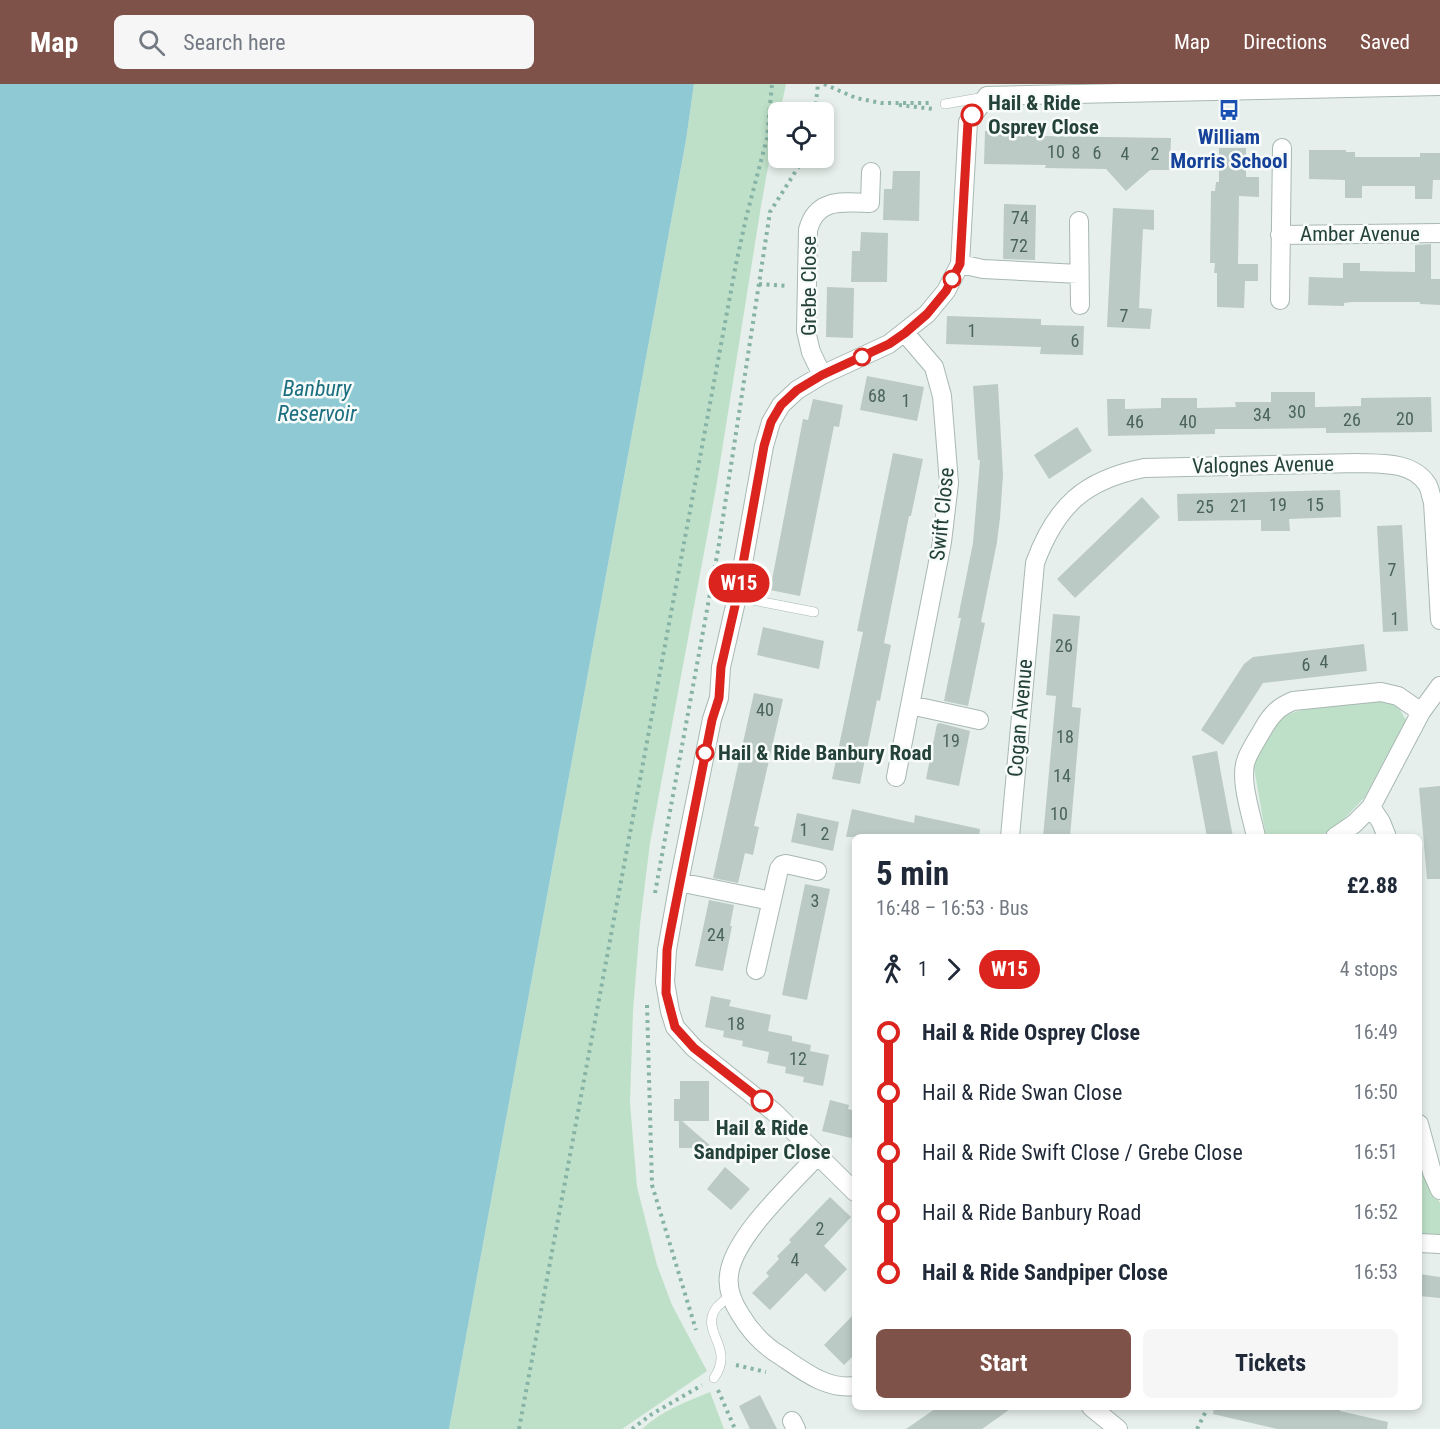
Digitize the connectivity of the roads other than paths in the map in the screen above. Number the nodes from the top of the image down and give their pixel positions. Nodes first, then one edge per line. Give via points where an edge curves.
1 (1440, 86) edge
2 (984, 90) edge
3 (941, 107) road end
4 (1282, 148) dead end
5 (872, 172) dead end
6 (1079, 222) dead end
7 (1440, 233) edge
8 (1280, 235) junction
9 (960, 264) junction
10 (1079, 274) junction
11 (1280, 300) dead end
12 (1080, 305) dead end
13 (905, 333) junction
14 (822, 375) junction
15 (737, 597) junction
16 (1031, 598) joint
17 (814, 612) dead end
18 (1440, 620) edge
19 (1440, 686) edge
20 (910, 705) junction
21 (1421, 712) junction
22 (978, 720) dead end
23 (896, 777) dead end
24 (1371, 807) junction
25 (1010, 834) edge
26 (1255, 834) edge
27 (1339, 834) edge
28 (1386, 834) edge
29 (817, 871) dead end
30 (679, 882) junction
31 (771, 901) junction
32 (756, 970) dead end
33 (1422, 1135) edge
34 (817, 1156) junction
35 (852, 1189) edge
36 (1440, 1190) edge
37 (1422, 1243) edge
38 (1440, 1244) edge
39 (731, 1294) junction
40 (714, 1378) road end
41 (852, 1386) edge
42 (1095, 1410) edge
43 (1118, 1429) edge

1 - 2 street
2 - 3 lane
2 - 9 street via 968,122
4 - 8 street, Amber Avenue
5 - 14 street, Grebe Close via 870,203 849,202 818,209 808,230 806,331
6 - 10 street
7 - 8 street, Amber Avenue
8 - 11 street, Amber Avenue
9 - 10 street via 983,269
9 - 13 street via 946,291
10 - 12 street
13 - 14 street
13 - 20 street, Swift Close via 934,367 942,396 949,483 942,542
14 - 15 street via 797,390 771,422
15 - 17 lane
15 - 30 street
16 - 18 street, Valognes Avenue via 1035,563 1045,537 1083,491 1114,476 1144,468 1392,464 1413,472 1427,484 1432,502
16 - 25 street, Cogan Avenue
19 - 21 street
20 - 22 street
20 - 23 street, Swift Close
21 - 24 street
21 - 26 street via 1398,696 1381,692 1282,705 1272,714 1246,759 1245,784
24 - 27 street
24 - 28 street
29 - 31 street via 782,865
30 - 31 street
30 - 34 street via 665,982 675,1027 694,1048 774,1112
31 - 32 street
33 - 36 street
34 - 35 street
34 - 39 street via 740,1245 728,1277
37 - 38 street
39 - 40 lane via 717,1308 712,1321 722,1362
39 - 41 street via 746,1324 768,1348 823,1382 842,1388
42 - 43 street

